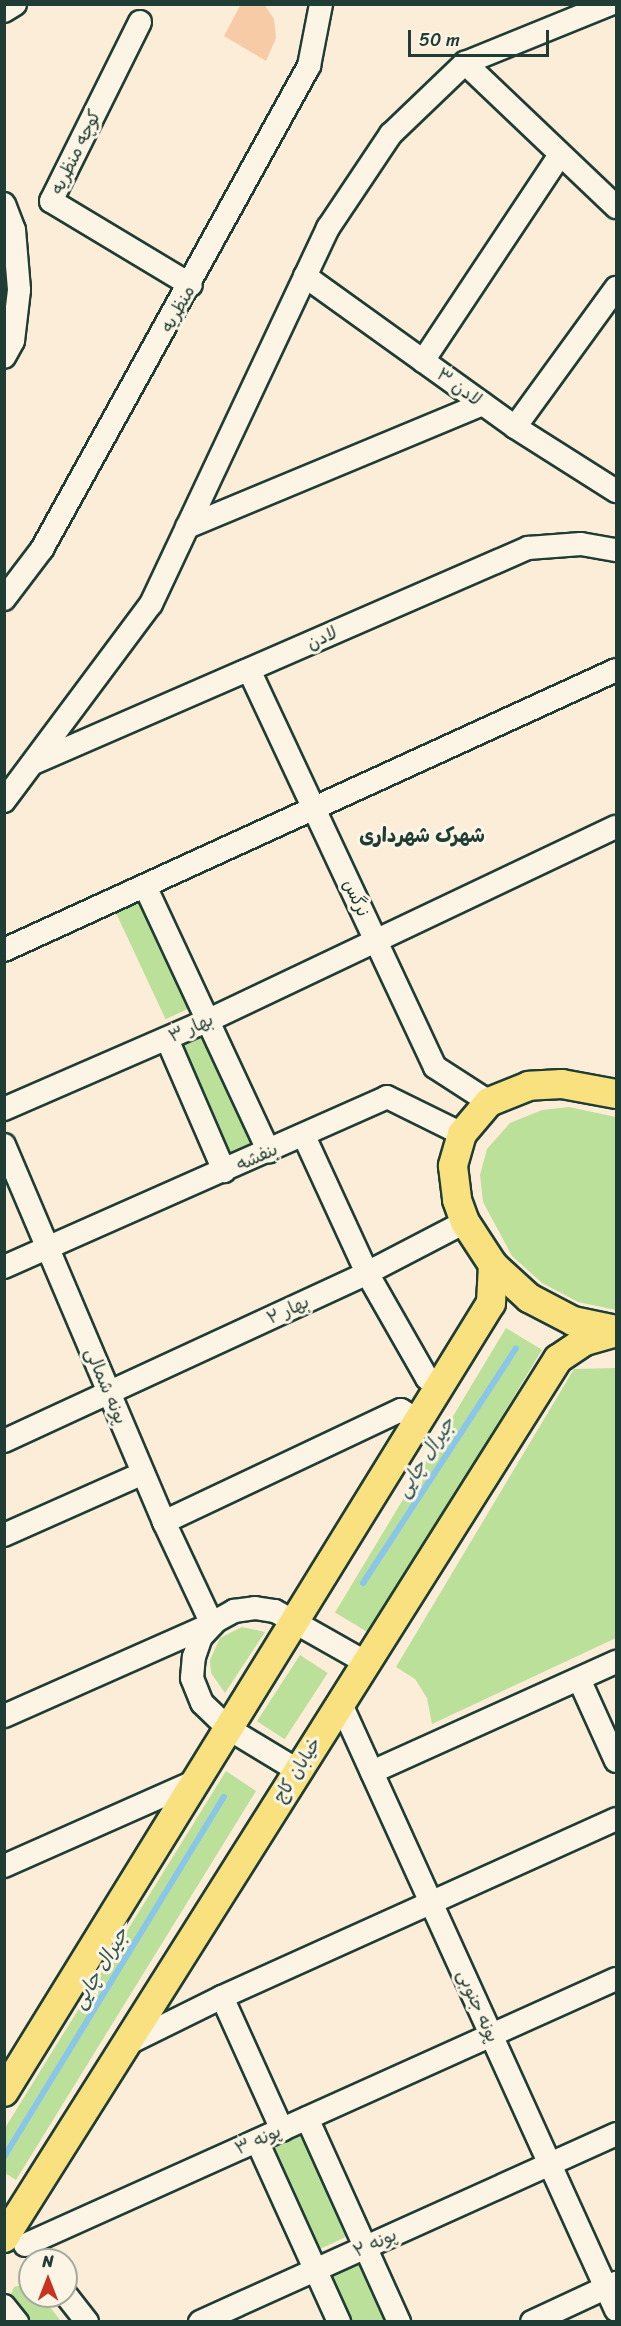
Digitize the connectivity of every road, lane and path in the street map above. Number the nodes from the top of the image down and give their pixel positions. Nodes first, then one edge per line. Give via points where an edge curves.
1 (15, 4) edge
2 (321, 4) edge
3 (610, 4) edge
4 (4, 11) edge
5 (140, 22) dead end
6 (465, 63) junction
7 (559, 156) junction
8 (608, 187) edge
9 (4, 204) edge
10 (616, 207) edge
11 (305, 276) junction
12 (191, 285) junction
13 (616, 288) edge
14 (4, 357) edge
15 (423, 361) junction
16 (482, 404) junction
17 (515, 427) junction
18 (612, 480) edge
19 (187, 527) junction
20 (616, 550) edge
21 (4, 599) edge
22 (249, 670) junction
23 (616, 670) edge
24 (35, 763) junction
25 (4, 801) edge
26 (315, 810) junction
27 (616, 827) edge
28 (145, 886) junction
29 (375, 940) junction
30 (4, 950) edge
31 (209, 1020) junction
32 (166, 1039) junction
33 (609, 1085) edge
34 (489, 1102) junction
35 (4, 1109) edge
36 (462, 1134) junction
37 (304, 1136) junction
38 (4, 1145) edge
39 (269, 1152) junction
40 (224, 1171) junction
41 (465, 1222) junction
42 (48, 1248) junction
43 (493, 1265) junction
44 (4, 1267) edge
45 (367, 1273) junction
46 (616, 1331) edge
47 (439, 1388) junction
48 (110, 1394) junction
49 (418, 1421) junction
50 (4, 1441) edge
51 (143, 1473) junction
52 (164, 1522) junction
53 (4, 1535) edge
54 (296, 1620) junction
55 (212, 1624) junction
56 (365, 1662) junction
57 (616, 1662) edge
58 (579, 1679) junction
59 (340, 1702) junction
60 (4, 1716) edge
61 (229, 1729) junction
62 (616, 1761) edge
63 (297, 1770) junction
64 (372, 1772) junction
65 (196, 1781) junction
66 (615, 1824) edge
67 (4, 1866) edge
68 (431, 1902) junction
69 (616, 1979) edge
70 (222, 1997) junction
71 (492, 2035) junction
72 (124, 2045) junction
73 (4, 2092) edge
74 (307, 2118) junction
75 (282, 2130) junction
76 (616, 2134) edge
77 (257, 2141) junction
78 (550, 2164) junction
79 (16, 2238) edge
80 (366, 2247) junction
81 (315, 2270) junction
82 (611, 2285) edge
83 (4, 2306) edge
84 (76, 2308) edge
85 (616, 2310) edge
86 (17, 2322) edge
87 (87, 2322) edge
88 (200, 2322) edge
89 (339, 2322) edge
90 (399, 2322) edge
91 (532, 2322) edge

1 - 4 street
2 - 12 street, منظریه via 309,66
3 - 6 street
5 - 12 street, کوچه منظریه via 51,201
6 - 7 street
6 - 11 street via 391,135 328,228
7 - 8 street
7 - 15 street
8 - 10 street
9 - 14 street via 14,230 19,290 13,341
11 - 15 street, لادن ۳
11 - 19 street
12 - 21 street, منظریه via 42,549
13 - 17 street
15 - 16 street, لادن ۳
16 - 17 street, لادن ۳
16 - 19 street
17 - 18 street, لادن ۳
19 - 24 street via 152,604
20 - 22 street, لادن via 581,544 528,548
22 - 24 street, لادن
22 - 26 street, نرگس
23 - 26 street
24 - 25 street
26 - 28 street
26 - 29 street, نرگس
27 - 29 street, بهار ۳
28 - 30 street
28 - 31 street
29 - 31 street, بهار ۳
29 - 34 street, نرگس via 435,1067
31 - 32 street, بهار ۳
31 - 39 street
32 - 35 street, بهار ۳
32 - 40 street
33 - 34 main road via 529,1086
34 - 36 main road
36 - 37 street, بنفشه via 387,1096
36 - 41 main road via 453,1166 457,1200
37 - 39 street, بنفشه
37 - 45 street
38 - 42 street, پونه شمالی
39 - 40 street, بنفشه
40 - 42 street, بنفشه
41 - 43 main road
41 - 45 street, بهار ۲
42 - 44 street, بنفشه
42 - 48 street, پونه شمالی
43 - 46 main road via 529,1298 573,1321
43 - 47 main road via 491,1304
45 - 47 street via 427,1378
45 - 48 street, بهار ۲
46 - 56 main road, خیابان کاج via 585,1341 558,1359
47 - 49 main road
48 - 50 street, بهار ۲
48 - 51 street, پونه شمالی
49 - 52 street via 401,1410
49 - 54 main road
51 - 52 street, پونه شمالی
51 - 53 street
52 - 55 street, پونه شمالی
54 - 55 street via 255,1608 234,1611
54 - 56 street
54 - 61 main road
55 - 60 street
55 - 61 street via 201,1637 192,1678 202,1703
56 - 59 main road, خیابان کاج
57 - 58 street
58 - 62 street
58 - 64 street
59 - 63 main road, خیابان کاج
59 - 64 street, پونه جنوبی
61 - 63 street
61 - 65 main road
63 - 72 main road, خیابان کاج
64 - 68 street, پونه جنوبی
65 - 67 street
65 - 73 main road
66 - 68 street
68 - 70 street
68 - 71 street, پونه جنوبی
69 - 71 street, پونه ۳
70 - 72 street
70 - 75 street
71 - 74 street, پونه ۳
71 - 78 street, پونه جنوبی
72 - 79 main road, خیابان کاج
74 - 75 street, پونه ۳
74 - 80 street
75 - 77 street, پونه ۳
76 - 78 street, پونه ۲
77 - 79 street, پونه ۳
77 - 81 street
78 - 80 street, پونه ۲
78 - 82 street, پونه جنوبی
80 - 81 street, پونه ۲
80 - 90 street
81 - 88 street, پونه ۲
81 - 89 street
82 - 85 street, پونه جنوبی
82 - 91 street
83 - 86 street
84 - 87 street

